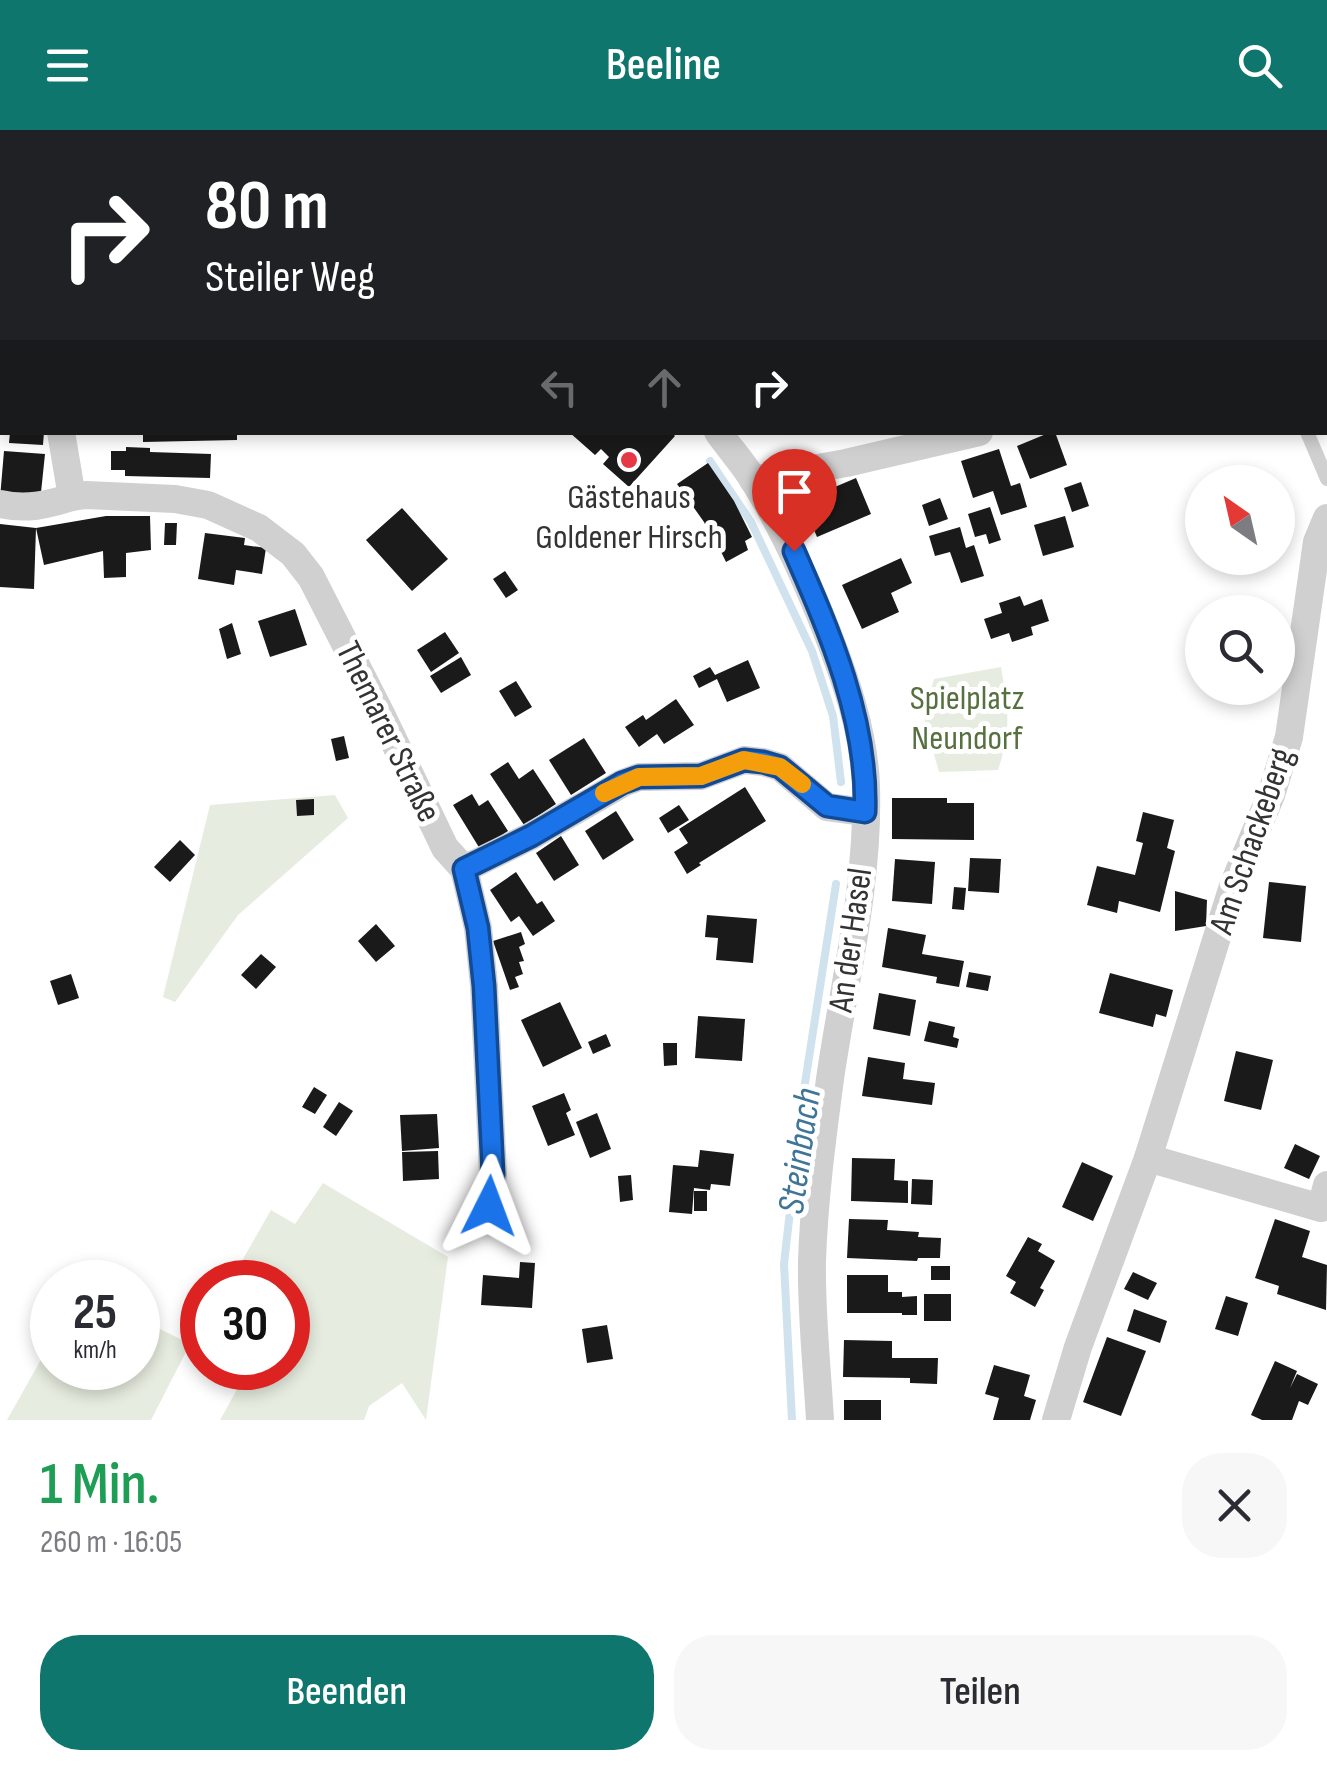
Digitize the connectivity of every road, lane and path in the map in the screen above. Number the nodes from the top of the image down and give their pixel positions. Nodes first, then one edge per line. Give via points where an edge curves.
1 (62, 435) edge
2 (720, 435) edge
3 (966, 435) edge
4 (1308, 435) edge
5 (753, 480) junction
6 (1327, 480) edge
7 (72, 497) junction
8 (0, 504) edge
9 (1327, 518) edge
10 (865, 812) junction
11 (464, 869) junction
12 (1148, 1158) junction
13 (1325, 1201) edge
14 (489, 1206) dead end
15 (820, 1420) edge
16 (1056, 1420) edge

1 - 7 street
2 - 5 street, An der Hasel
3 - 5 street
4 - 6 lane
5 - 10 street, An der Hasel via 794,551 846,682 862,753
7 - 8 street, Themarer Straße via 40,507
7 - 11 street, Themarer Straße via 208,505 259,528 293,554 335,624 445,848
9 - 12 street, Am Schackeberg via 1289,737 1233,886
10 - 11 street via 827,806 780,767 744,760 701,776 622,783
10 - 15 street, An der Hasel via 812,1263
11 - 14 street, Themarer Straße via 484,986
12 - 13 street
12 - 16 street, Am Schackeberg

